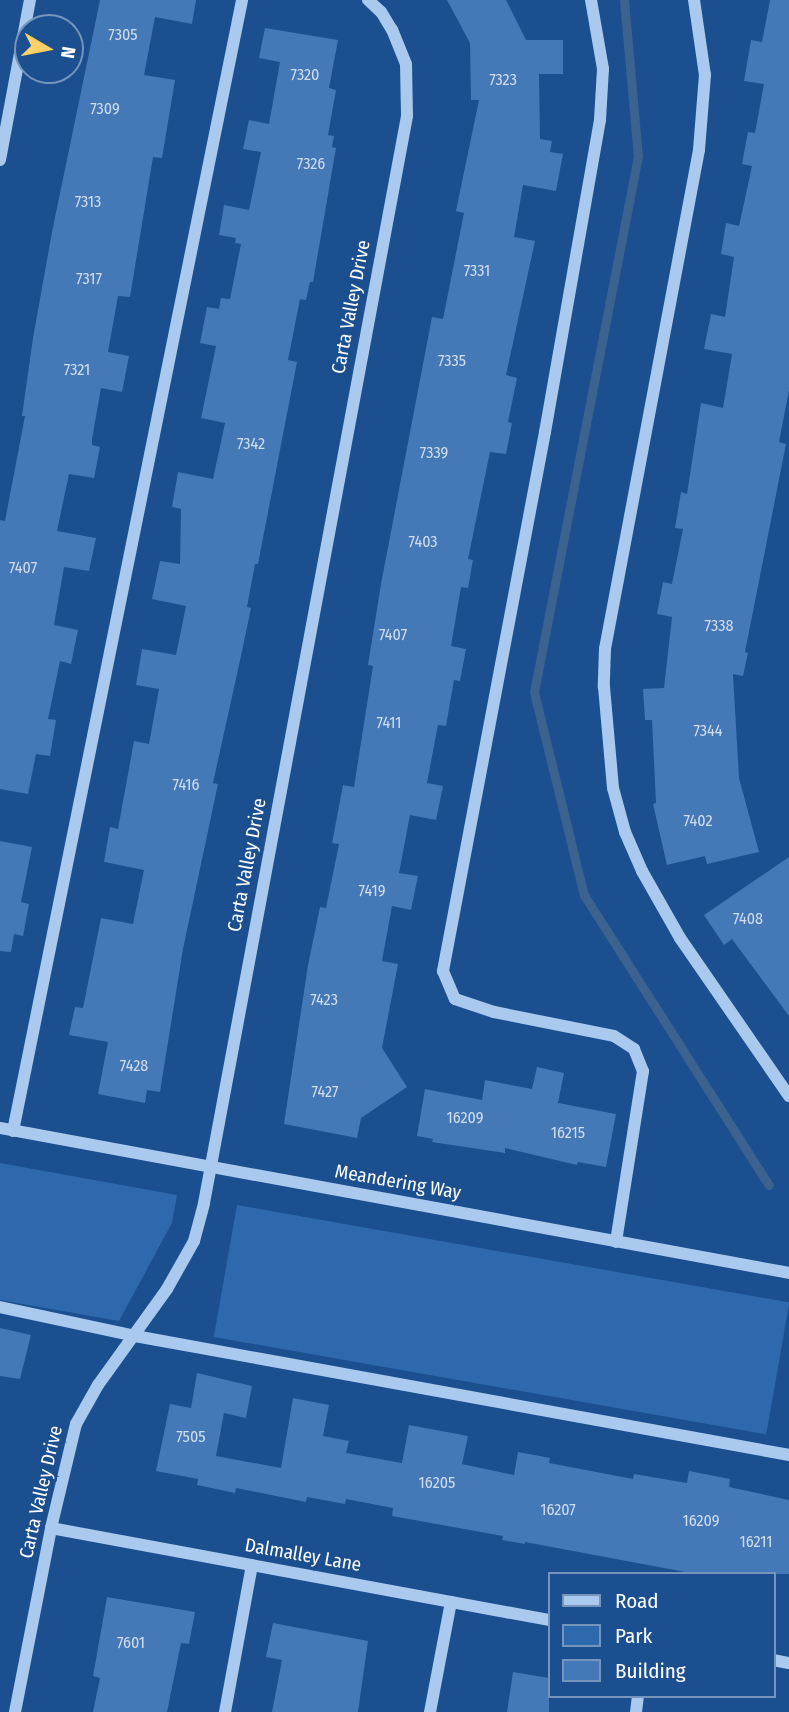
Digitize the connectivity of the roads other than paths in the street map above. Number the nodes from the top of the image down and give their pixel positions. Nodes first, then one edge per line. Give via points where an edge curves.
1 (30, 0) edge
2 (242, 0) edge
3 (368, 0) edge
4 (591, 0) edge
5 (694, 0) edge
6 (0, 160) edge
7 (789, 1096) edge
8 (7, 1130) edge
9 (210, 1167) junction
10 (616, 1242) junction
11 (789, 1273) edge
12 (0, 1307) edge
13 (135, 1336) junction
14 (789, 1455) edge
15 (51, 1528) junction
16 (252, 1565) junction
17 (451, 1602) junction
18 (548, 1620) edge
19 (15, 1712) edge
20 (225, 1712) edge
21 (430, 1712) edge

1 - 6 street
2 - 8 street
3 - 9 street, Carta Valley Drive via 392,30 406,64 407,116
4 - 10 street via 603,69 600,120 443,971 455,999 494,1012 614,1036 634,1049 643,1070
5 - 7 street via 705,75 699,150 605,649 604,687 613,788 642,871 680,938
8 - 9 street, Meandering Way
9 - 10 street, Meandering Way
9 - 13 street, Carta Valley Drive via 194,1241
10 - 11 street, Meandering Way
12 - 13 street
13 - 14 street
13 - 15 street, Carta Valley Drive via 76,1424
15 - 16 street, Dalmalley Lane
15 - 19 street, Carta Valley Drive
16 - 17 street, Dalmalley Lane
16 - 20 street
17 - 18 street, Dalmalley Lane
17 - 21 street

